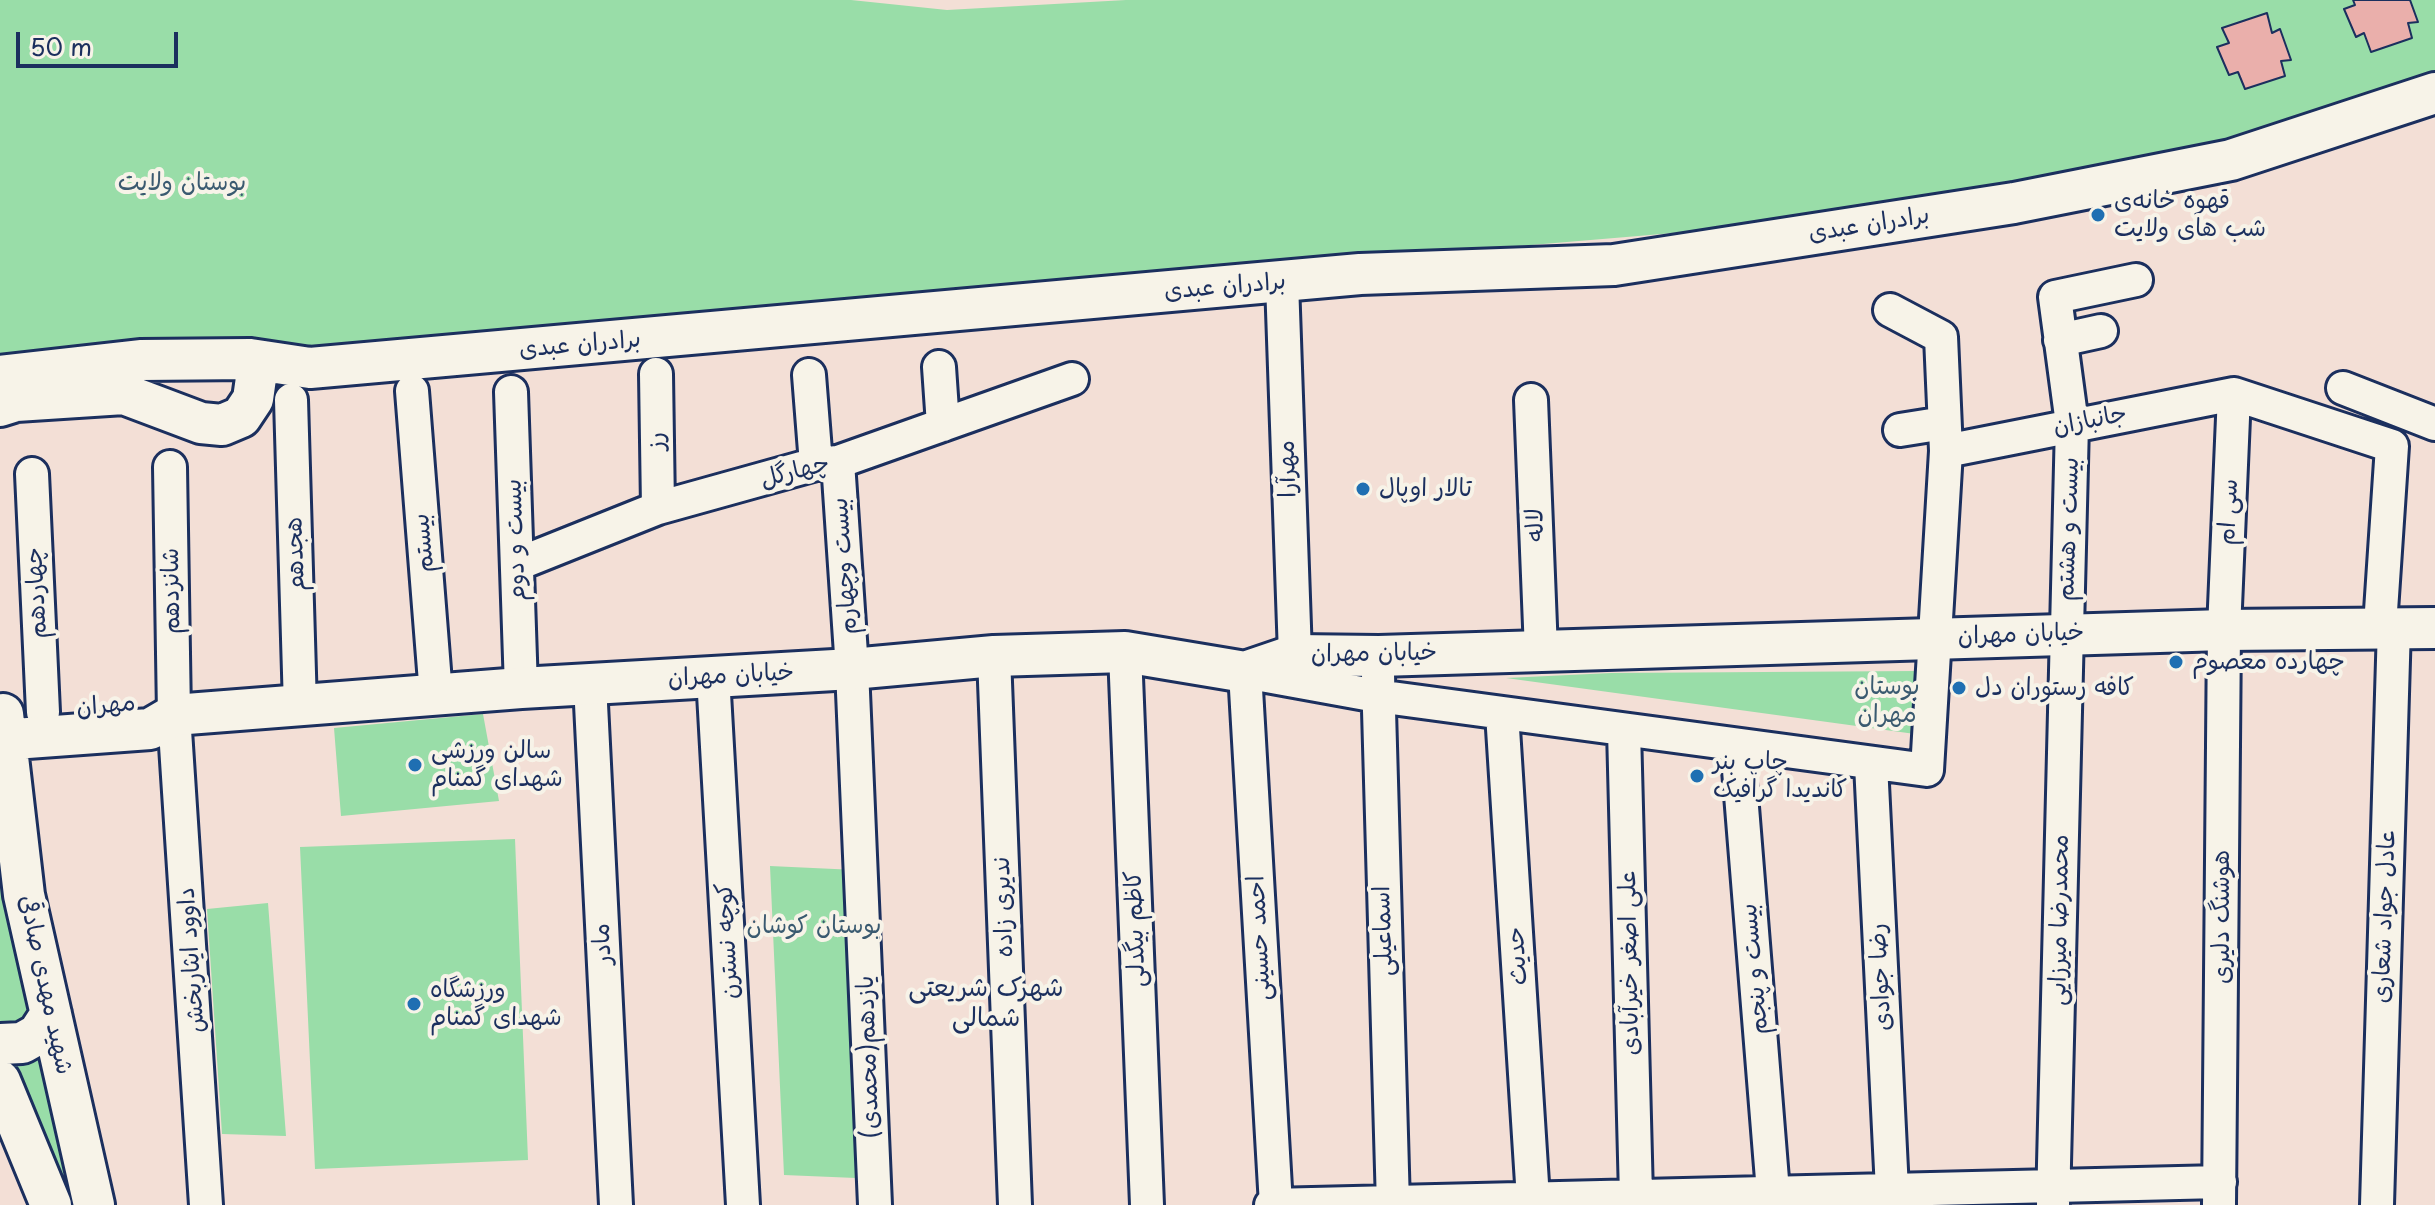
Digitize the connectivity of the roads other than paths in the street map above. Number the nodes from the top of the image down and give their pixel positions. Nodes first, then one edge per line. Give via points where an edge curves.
1 (2435, 93) edge
2 (2136, 280) dead end
3 (1282, 282) junction
4 (1890, 310) dead end
5 (2101, 331) dead end
6 (2060, 340) junction
7 (250, 359) junction
8 (939, 367) dead end
9 (656, 374) dead end
10 (809, 375) dead end
11 (0, 376) edge
12 (1072, 379) dead end
13 (2343, 388) dead end
14 (412, 391) dead end
15 (511, 392) dead end
16 (2234, 394) junction
17 (291, 400) dead end
18 (1531, 400) dead end
19 (0, 406) edge
20 (2072, 424) junction
21 (2435, 424) edge
22 (943, 425) junction
23 (1900, 430) dead end
24 (1945, 437) junction
25 (827, 463) junction
26 (170, 467) dead end
27 (32, 474) dead end
28 (658, 508) junction
29 (518, 564) junction
30 (2387, 626) junction
31 (2435, 628) edge
32 (2224, 630) junction
33 (2066, 634) junction
34 (1935, 638) junction
35 (1541, 651) junction
36 (1125, 652) junction
37 (1295, 655) junction
38 (994, 656) junction
39 (1379, 656) junction
40 (852, 669) junction
41 (1245, 672) junction
42 (713, 676) junction
43 (590, 684) junction
44 (521, 688) junction
45 (436, 695) junction
46 (1377, 696) junction
47 (300, 707) junction
48 (43, 712) junction
49 (1502, 713) junction
50 (174, 715) junction
51 (2, 727) edge
52 (1624, 730) junction
53 (1737, 745) junction
54 (1871, 764) junction
55 (51, 1014) junction
56 (0, 1044) edge
57 (0, 1081) edge
58 (1773, 1192) junction
59 (2220, 1193) edge
60 (1877, 1195) edge
61 (1636, 1196) junction
62 (2053, 1196) edge
63 (1706, 1200) edge
64 (1551, 1201) edge
65 (1393, 1204) edge
66 (51, 1205) edge
67 (94, 1205) edge
68 (206, 1205) edge
69 (616, 1205) edge
70 (743, 1205) edge
71 (875, 1205) edge
72 (1015, 1205) edge
73 (1147, 1205) edge
74 (1274, 1205) edge
75 (2377, 1205) edge

1 - 3 main road, برادران عبدی via 2231,160 2014,203 1614,265 1360,274
2 - 6 street, بیست و هشتم via 2055,297
3 - 7 main road, برادران عبدی via 310,368
3 - 37 street, مهرآرا
4 - 24 street via 1941,337
5 - 6 street
6 - 20 street, بیست و هشتم
7 - 11 main road, برادران عبدی via 140,360
7 - 19 main road via 256,378 253,399 241,417 222,425 201,423 124,394
8 - 22 street
9 - 28 street, رز
10 - 25 street, بیست وچهارم
12 - 22 street, چهارگل
13 - 21 street
14 - 45 street, بیستم
15 - 29 street, بیست و دوم
16 - 20 street, جانبازان
16 - 30 street, عادل جواد شعاری via 2392,446
16 - 32 street, سی ام
17 - 47 street, هجدهم
18 - 35 street, لاله
20 - 24 street, جانبازان
20 - 33 street, بیست و هشتم
22 - 25 street, چهارگل
23 - 24 street, جانبازان
24 - 34 street
25 - 28 street, چهارگل
25 - 40 street, بیست وچهارم
26 - 50 street, شانزدهم
27 - 48 street, چهاردهم
28 - 29 street, چهارگل
29 - 44 street, بیست و دوم
30 - 31 main road, خیابان مهران
30 - 32 main road, خیابان مهران
30 - 75 street, عادل جواد شعاری
32 - 33 main road, خیابان مهران
32 - 59 street, هوشنگ دلیری
33 - 34 main road, خیابان مهران
33 - 62 street, محمدرضا میرزایی
34 - 35 main road, خیابان مهران
34 - 54 street via 1927,770
35 - 39 main road, خیابان مهران
36 - 38 main road, خیابان مهران
36 - 41 main road, خیابان مهران
36 - 73 street, کاظم بیگدلی
37 - 39 main road, خیابان مهران
37 - 41 main road, خیابان مهران
38 - 40 main road, خیابان مهران
38 - 72 street, ندیری زاده
39 - 46 street, اسماعیلی
40 - 42 main road, خیابان مهران
40 - 71 street, یازدهم(محمدی)
41 - 46 street
41 - 74 street, احمد حسینی
42 - 43 main road, خیابان مهران
42 - 70 street, کوچه نسترن
43 - 44 main road, خیابان مهران
43 - 69 street, مادر
44 - 45 main road, خیابان مهران
45 - 47 main road, خیابان مهران
46 - 49 street
46 - 65 street, اسماعیلی
47 - 50 main road, خیابان مهران
48 - 50 main road, مهران via 152,702
48 - 51 main road, مهران
49 - 52 street
49 - 64 street, حدیث
50 - 51 main road, مهران via 150,729
50 - 68 street, داوود ایثاربخش
51 - 55 main road, شهید مهدی صادقی via 24,895
52 - 53 street
52 - 61 street, علی اصغر خیرآبادی
53 - 54 street
53 - 58 street, بیست و پنجم
54 - 60 street, رضا جوادی
55 - 56 main road via 38,1034 22,1043
55 - 67 main road, شهید مهدی صادقی
57 - 66 main road
58 - 60 street
58 - 63 street
59 - 62 street
60 - 62 street
61 - 63 street
61 - 64 street
64 - 65 street
65 - 74 street

